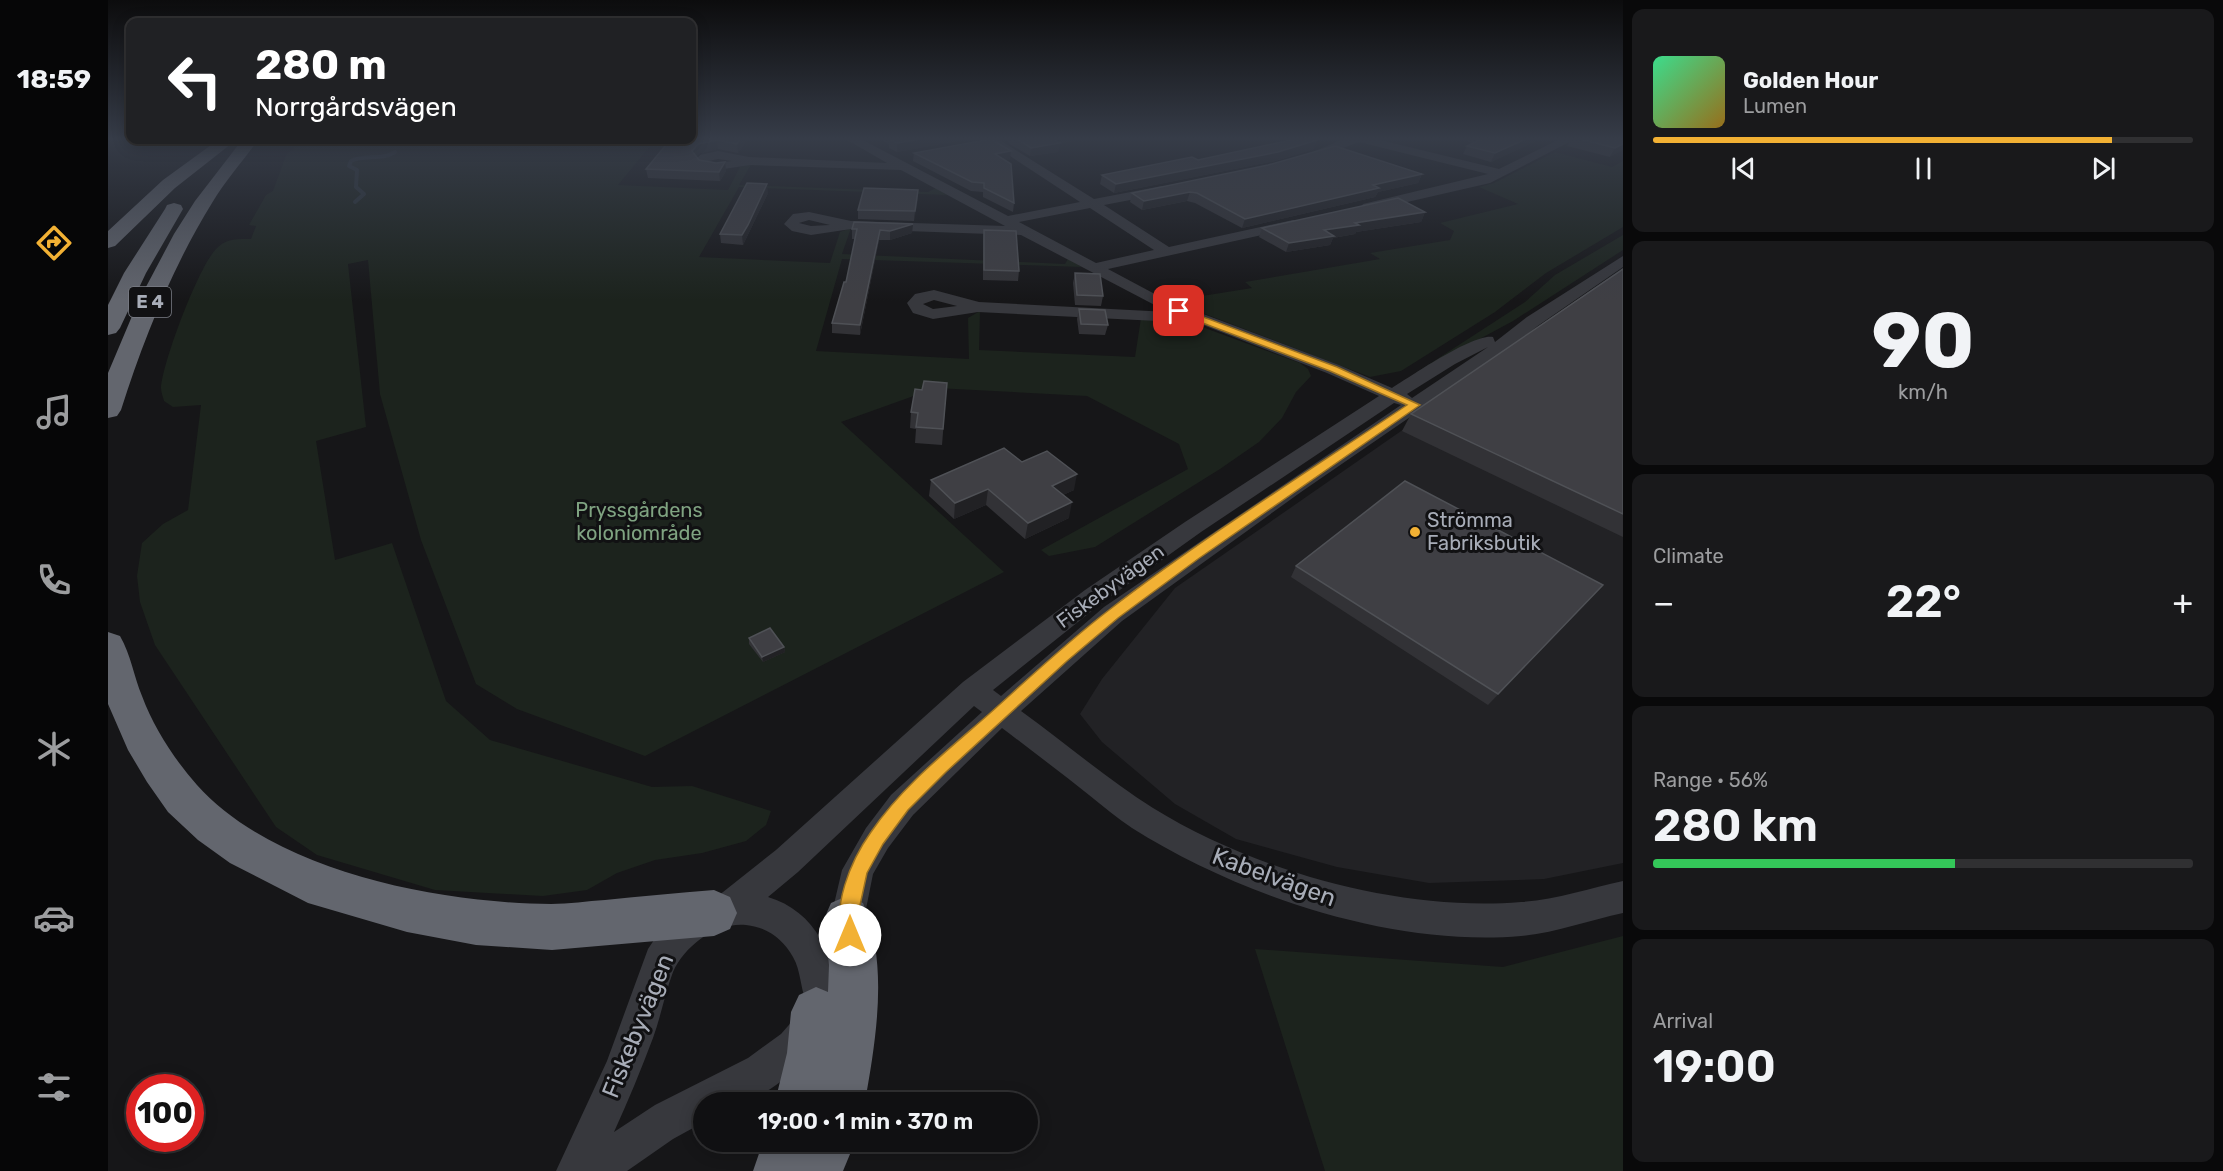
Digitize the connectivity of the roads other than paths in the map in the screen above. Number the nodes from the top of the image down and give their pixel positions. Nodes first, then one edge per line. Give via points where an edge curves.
1 (160, 192) edge
2 (187, 192) edge
3 (211, 192) edge
4 (950, 192) edge
5 (1071, 192) edge
6 (1153, 192) edge
7 (1437, 192) edge
8 (1091, 204) junction
9 (1350, 211) edge
10 (1005, 221) junction
11 (1305, 221) edge
12 (852, 225) edge
13 (1024, 231) junction
14 (108, 242) edge
15 (1166, 251) junction
16 (1623, 260) edge
17 (1094, 268) junction
18 (978, 307) dead end
19 (1198, 319) junction
20 (108, 328) edge
21 (1404, 400) junction
22 (108, 410) edge
23 (108, 646) edge
24 (974, 690) junction
25 (1002, 713) junction
26 (1623, 897) edge
27 (722, 911) junction
28 (847, 919) junction
29 (817, 999) junction
30 (803, 1092) edge
31 (841, 1092) edge
32 (787, 1152) edge
33 (823, 1152) edge
34 (576, 1171) edge
35 (593, 1171) edge
36 (781, 1171) edge
37 (814, 1171) edge

1 - 14 highway
2 - 20 highway, E 4 via 135,273
3 - 22 highway, E 4 via 181,238 134,337
4 - 10 street
5 - 8 street
6 - 8 street
7 - 9 street
8 - 10 street
8 - 15 street
10 - 13 street
11 - 15 street
12 - 13 street
13 - 17 street
15 - 17 street
16 - 21 street, Fiskebyvägen via 1533,321 1449,360
17 - 19 street
18 - 19 street
19 - 21 street
21 - 24 street, Fiskebyvägen via 1153,554
21 - 25 street, Fiskebyvägen via 1113,614
23 - 27 highway via 123,696 142,738 183,799 245,849 324,888 407,910 486,923 552,927
24 - 25 street, Kabelvägen
24 - 27 street, Fiskebyvägen via 787,861
25 - 26 street, Kabelvägen via 1141,817 1187,843 1236,867 1345,903 1435,919 1473,921 1523,919
25 - 28 street, Fiskebyvägen via 902,805 877,838 858,870
27 - 29 street via 751,909 772,915 789,926 804,942 814,962
27 - 34 street, Fiskebyvägen via 680,935 664,954 622,1069
28 - 29 street, Fiskebyvägen
28 - 31 highway via 853,951 854,1010
29 - 30 highway
29 - 35 street, Fiskebyvägen via 807,1032 773,1066 669,1120
32 - 36 highway
33 - 37 highway

